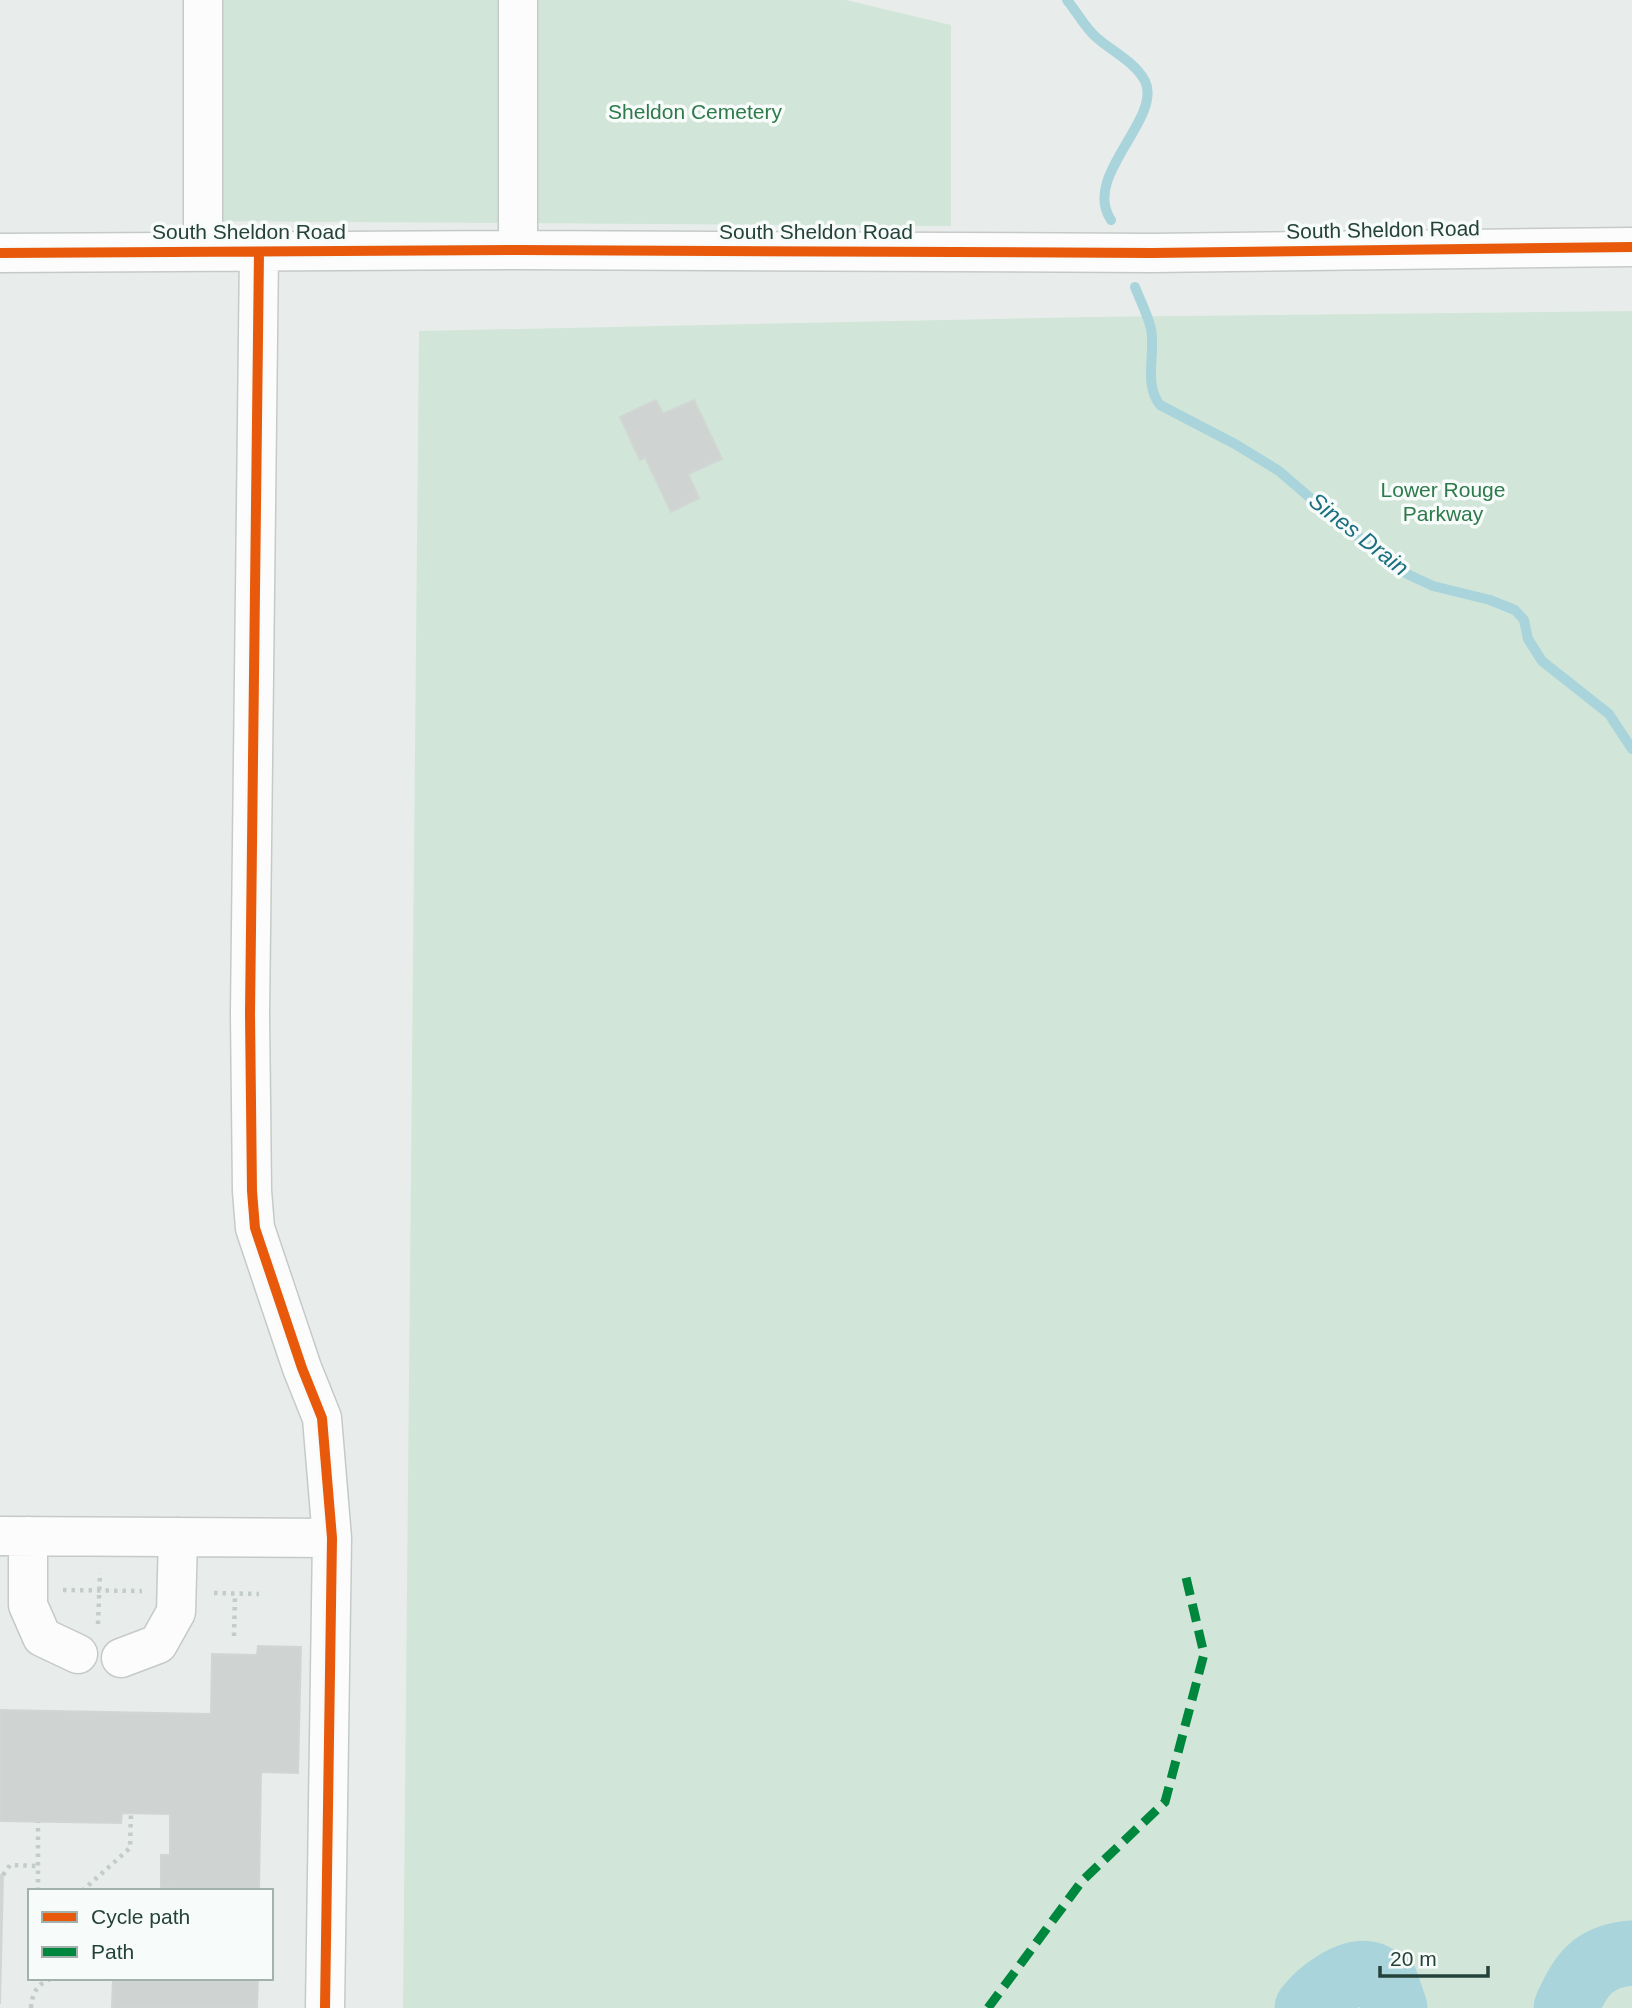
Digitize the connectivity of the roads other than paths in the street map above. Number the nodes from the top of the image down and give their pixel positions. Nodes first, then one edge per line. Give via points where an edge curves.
1 (203, 0) edge
2 (518, 0) edge
3 (1632, 247) edge
4 (518, 250) junction
5 (203, 252) junction
6 (259, 252) junction
7 (0, 253) edge
8 (14, 1536) edge
9 (178, 1537) junction
10 (332, 1538) junction
11 (88, 1640) road end
12 (121, 1658) dead end
13 (325, 2008) edge

1 - 5 street
2 - 4 street
3 - 4 street, South Sheldon Road via 1152,253
4 - 6 street, South Sheldon Road
5 - 6 street, South Sheldon Road
5 - 7 street, South Sheldon Road
6 - 10 street via 252,1191 255,1228 322,1418
8 - 9 street
8 - 11 street via 28,1605 42,1637
9 - 10 street
9 - 12 street via 176,1612 158,1644
10 - 13 street

